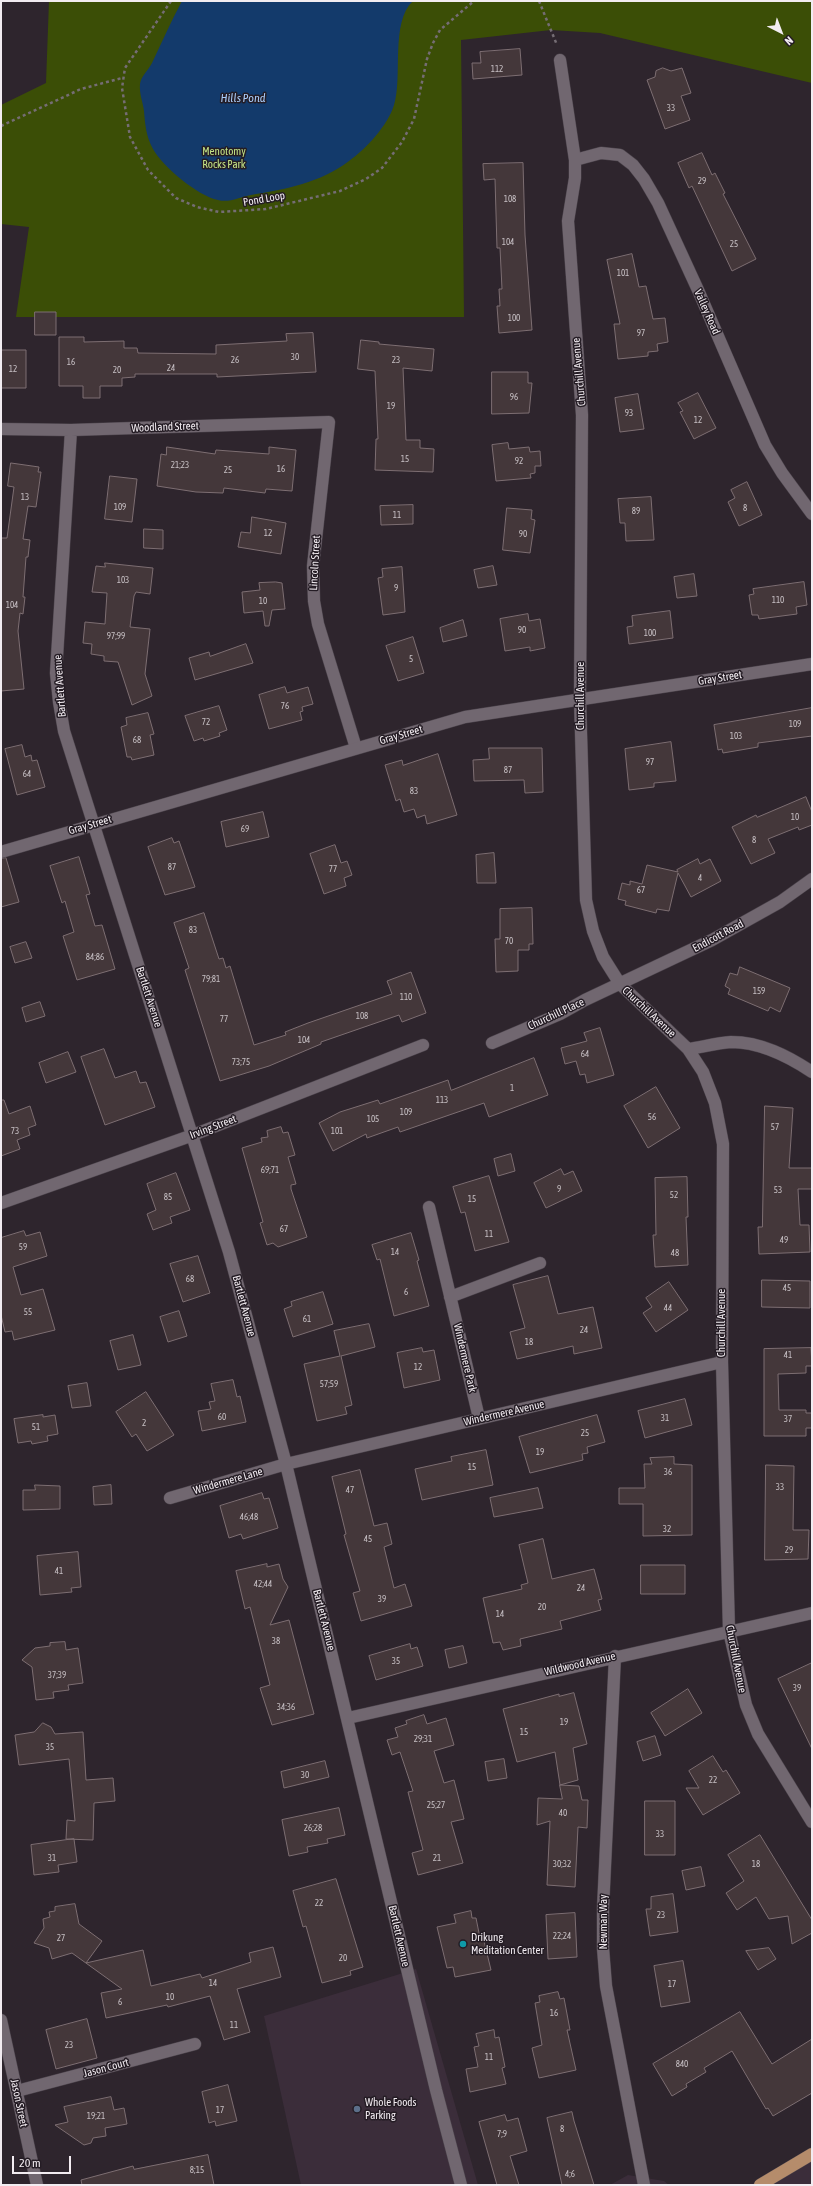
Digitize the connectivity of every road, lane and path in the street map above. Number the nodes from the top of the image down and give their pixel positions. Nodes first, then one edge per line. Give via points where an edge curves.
1 (171, 1) edge
2 (474, 1) edge
3 (538, 1) edge
4 (560, 60) joint
5 (122, 78) junction
6 (1, 126) edge
7 (574, 160) junction
8 (329, 422) joint
9 (1, 429) edge
10 (71, 430) junction
11 (812, 514) edge
12 (812, 664) edge
13 (580, 699) junction
14 (356, 748) junction
15 (93, 824) junction
16 (1, 852) edge
17 (812, 879) edge
18 (620, 984) junction
19 (492, 1043) dead end
20 (423, 1045) dead end
21 (688, 1049) junction
22 (812, 1072) edge
23 (193, 1135) junction
24 (1, 1203) edge
25 (429, 1207) dead end
26 (540, 1263) dead end
27 (450, 1297) junction
28 (722, 1362) junction
29 (479, 1418) junction
30 (286, 1464) junction
31 (170, 1498) dead end
32 (812, 1613) edge
33 (729, 1631) junction
34 (615, 1656) junction
35 (348, 1718) junction
36 (812, 1822) edge
37 (1, 2020) edge
38 (195, 2044) dead end
39 (17, 2091) junction
40 (812, 2154) edge
41 (37, 2185) edge
42 (462, 2185) edge
43 (644, 2185) edge
44 (760, 2185) edge

1 - 5 path, Pond Loop via 130,58
2 - 5 path, Pond Loop via 440,30 427,58 414,119 402,142 382,168 366,179 340,190 266,208 219,212 197,207 176,198 166,189 148,170 130,137
3 - 4 path via 553,33
4 - 7 street, Churchill Avenue
5 - 6 path via 81,89
7 - 11 street, Valley Road via 600,153 620,155 633,165 644,179 658,203 698,290 765,445 786,480
7 - 13 street, Churchill Avenue via 568,221 582,415
8 - 10 street, Woodland Street
8 - 14 street, Lincoln Street via 313,566 313,591 318,624
9 - 10 street, Woodland Street
10 - 15 street, Bartlett Avenue via 56,673 64,732
12 - 13 street, Gray Street
13 - 14 street, Gray Street via 465,717
13 - 18 street, Churchill Avenue via 586,900 602,957
14 - 15 street, Gray Street
15 - 16 street, Gray Street
15 - 23 street, Bartlett Avenue
17 - 18 street, Endicott Road via 780,902 735,928
18 - 19 street, Churchill Place via 560,1014
18 - 21 street, Churchill Avenue
20 - 23 street, Irving Street
21 - 22 street via 731,1042 760,1045 795,1060
21 - 28 street, Churchill Avenue via 703,1072 715,1103 723,1144
23 - 24 street, Irving Street
23 - 30 street, Bartlett Avenue via 230,1252
25 - 27 street, Windermere Park
26 - 27 street
27 - 29 street, Windermere Park
28 - 29 street, Windermere Avenue
28 - 33 street, Churchill Avenue
29 - 30 street, Windermere Avenue
30 - 31 street, Windermere Lane
30 - 35 street, Bartlett Avenue
32 - 33 street, Wildwood Avenue
33 - 34 street, Wildwood Avenue
33 - 36 street, Churchill Avenue via 736,1671 758,1734
34 - 35 street, Wildwood Avenue
34 - 43 street, Newman Way via 603,1948 612,2021
35 - 42 street, Bartlett Avenue via 436,2090
37 - 39 street, Jason Street
38 - 39 street, Jason Court
39 - 41 street, Jason Street
40 - 44 main road

